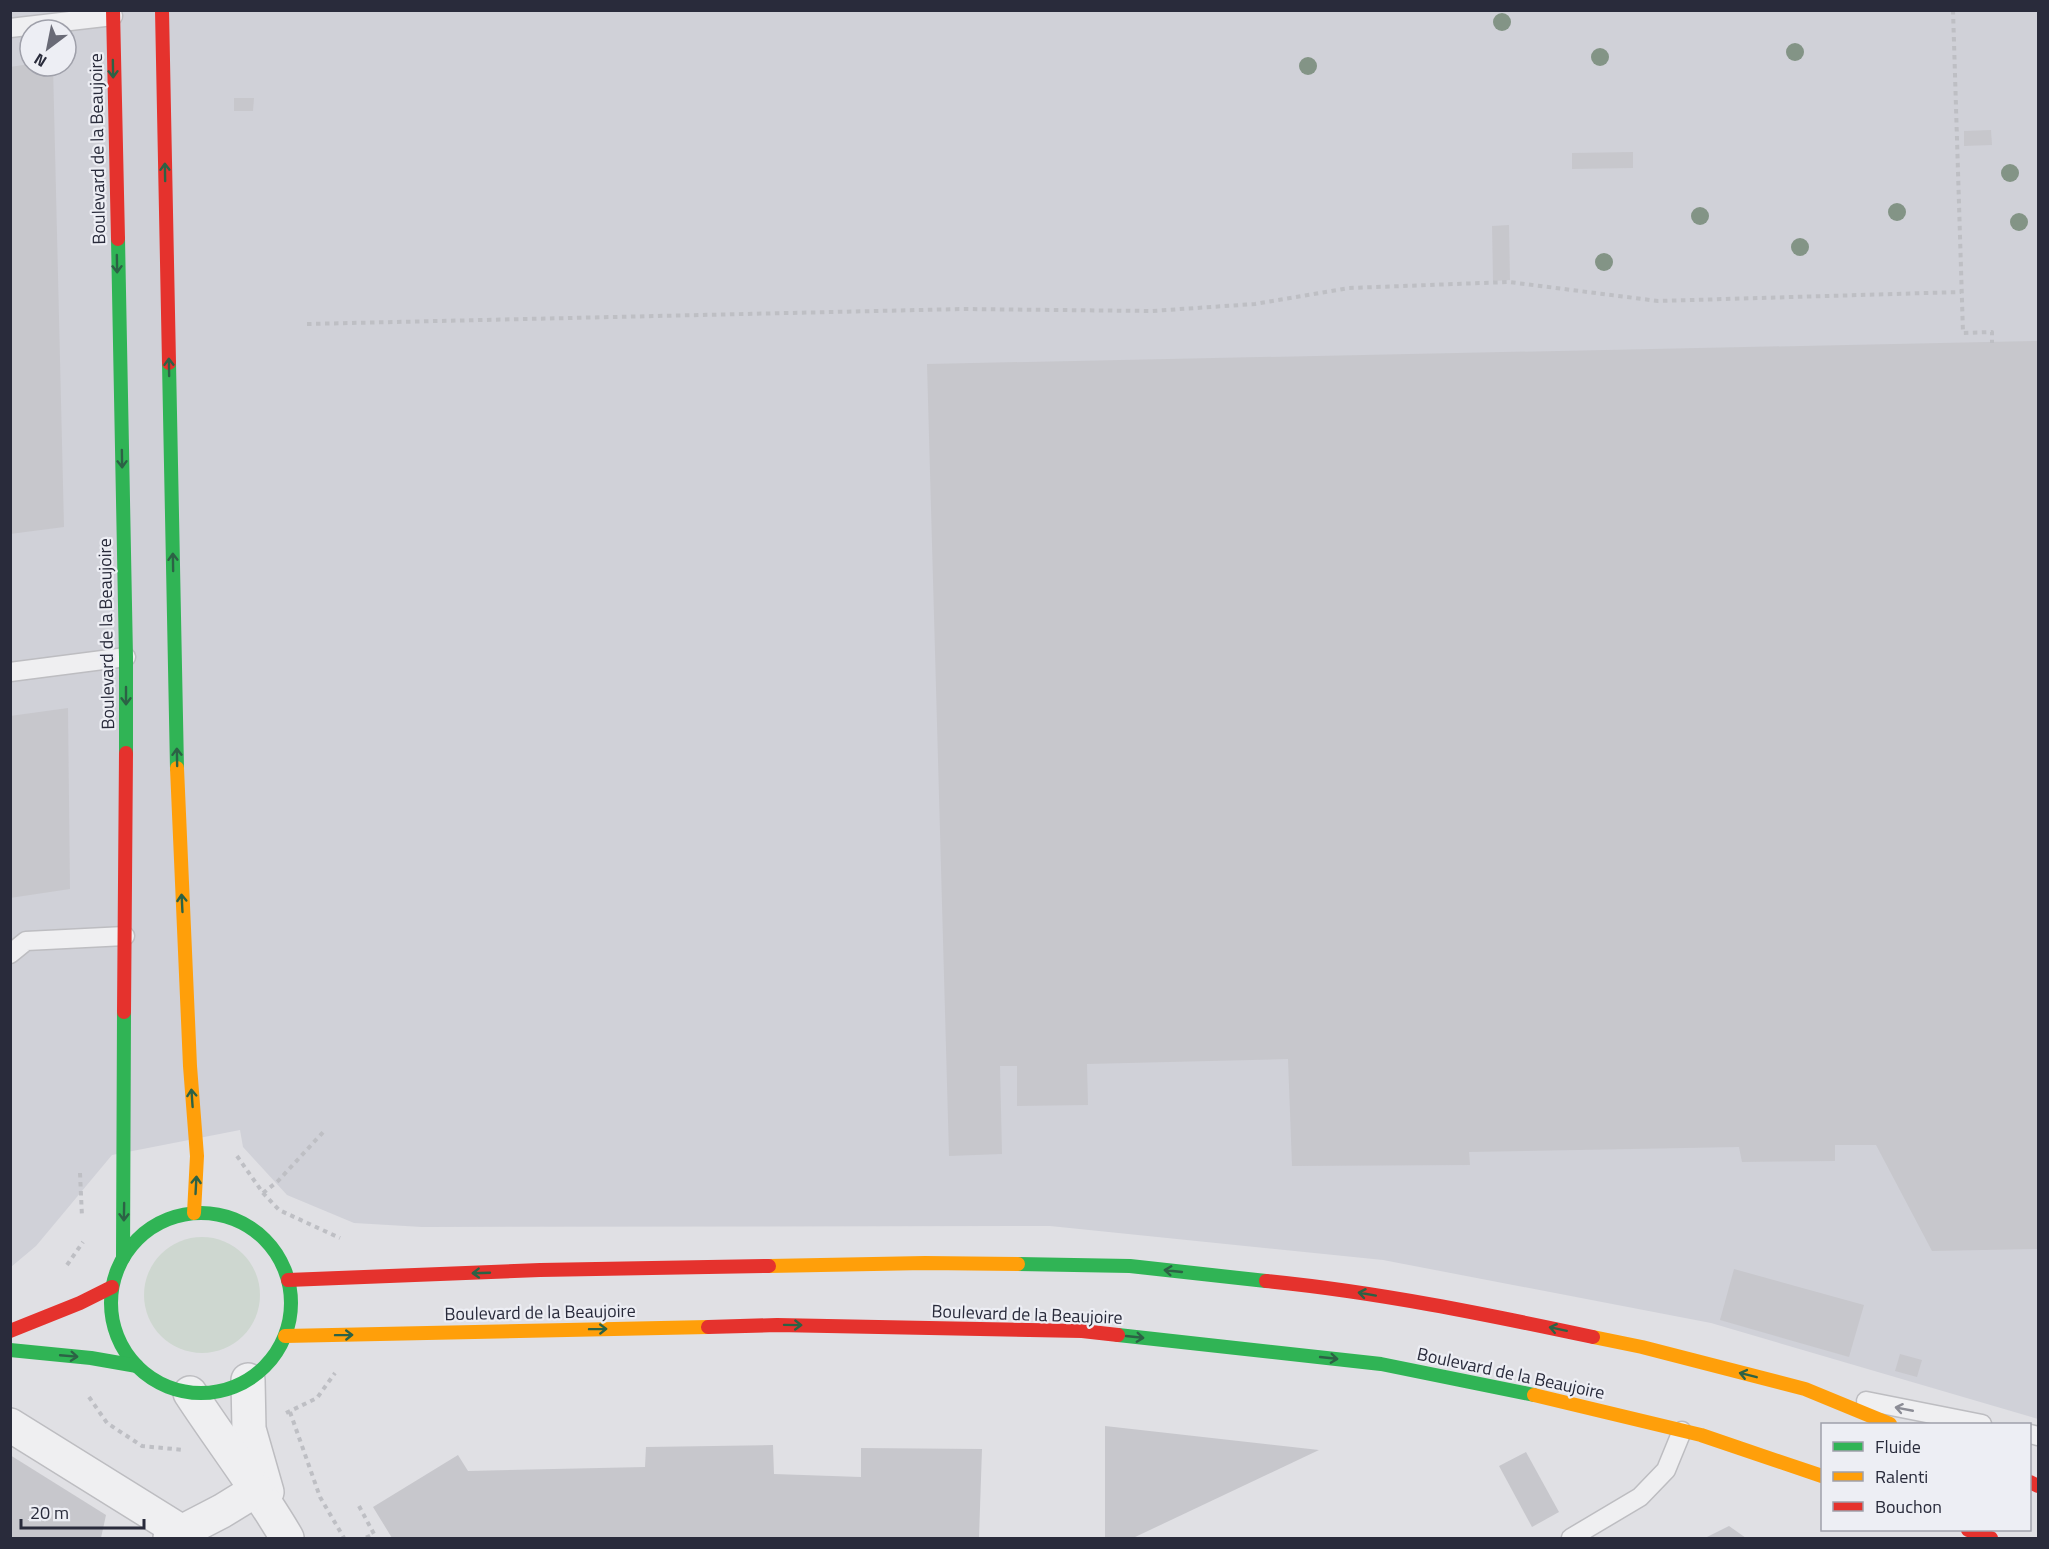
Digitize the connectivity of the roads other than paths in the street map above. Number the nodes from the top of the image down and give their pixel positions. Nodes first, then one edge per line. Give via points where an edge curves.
1 (162, 10) edge
2 (113, 13) edge
3 (10, 28) edge
4 (126, 657) junction
5 (10, 672) edge
6 (125, 936) junction
7 (10, 954) edge
8 (194, 1213) junction
9 (123, 1258) junction
10 (288, 1280) junction
11 (112, 1287) junction
12 (10, 1331) edge
13 (285, 1336) junction
14 (10, 1350) edge
15 (137, 1366) junction
16 (248, 1380) junction
17 (1805, 1389) junction
18 (190, 1393) junction
19 (1885, 1423) edge
20 (1972, 1423) edge
21 (10, 1425) edge
22 (1682, 1431) junction
23 (1821, 1476) edge
24 (272, 1514) edge
25 (1971, 1531) edge
26 (176, 1535) edge
27 (1571, 1539) edge
28 (1991, 1539) edge

8 -> 1 main road via 197,1156 178,816
2 - 3 lane
2 -> 4 main road, Boulevard de la Beaujoire
4 - 5 lane
4 -> 6 main road, Boulevard de la Beaujoire
6 - 7 lane via 26,941
6 -> 9 main road, Boulevard de la Beaujoire
8 - 9 main road via 166,1220 141,1236
8 - 10 main road via 219,1215 243,1223 279,1257
9 - 11 main road
10 - 13 main road via 291,1308
17 -> 10 main road via 1642,1347 1487,1314 1335,1288 1130,1266 925,1263 540,1270
11 - 12 main road
11 - 15 main road via 112,1315 120,1343
13 - 16 main road via 270,1361
13 -> 22 main road, Boulevard de la Beaujoire via 777,1325 1082,1331 1381,1364 1535,1395
14 -> 15 main road
15 - 18 main road via 161,1384
16 - 18 main road via 220,1391
16 - 24 street via 249,1429
17 - 19 main road
20 -> 17 lane
18 - 24 street
21 - 26 street
22 - 23 main road, Boulevard de la Beaujoire
22 - 27 lane via 1665,1470 1640,1497
24 - 26 street via 222,1511
25 - 28 main road

